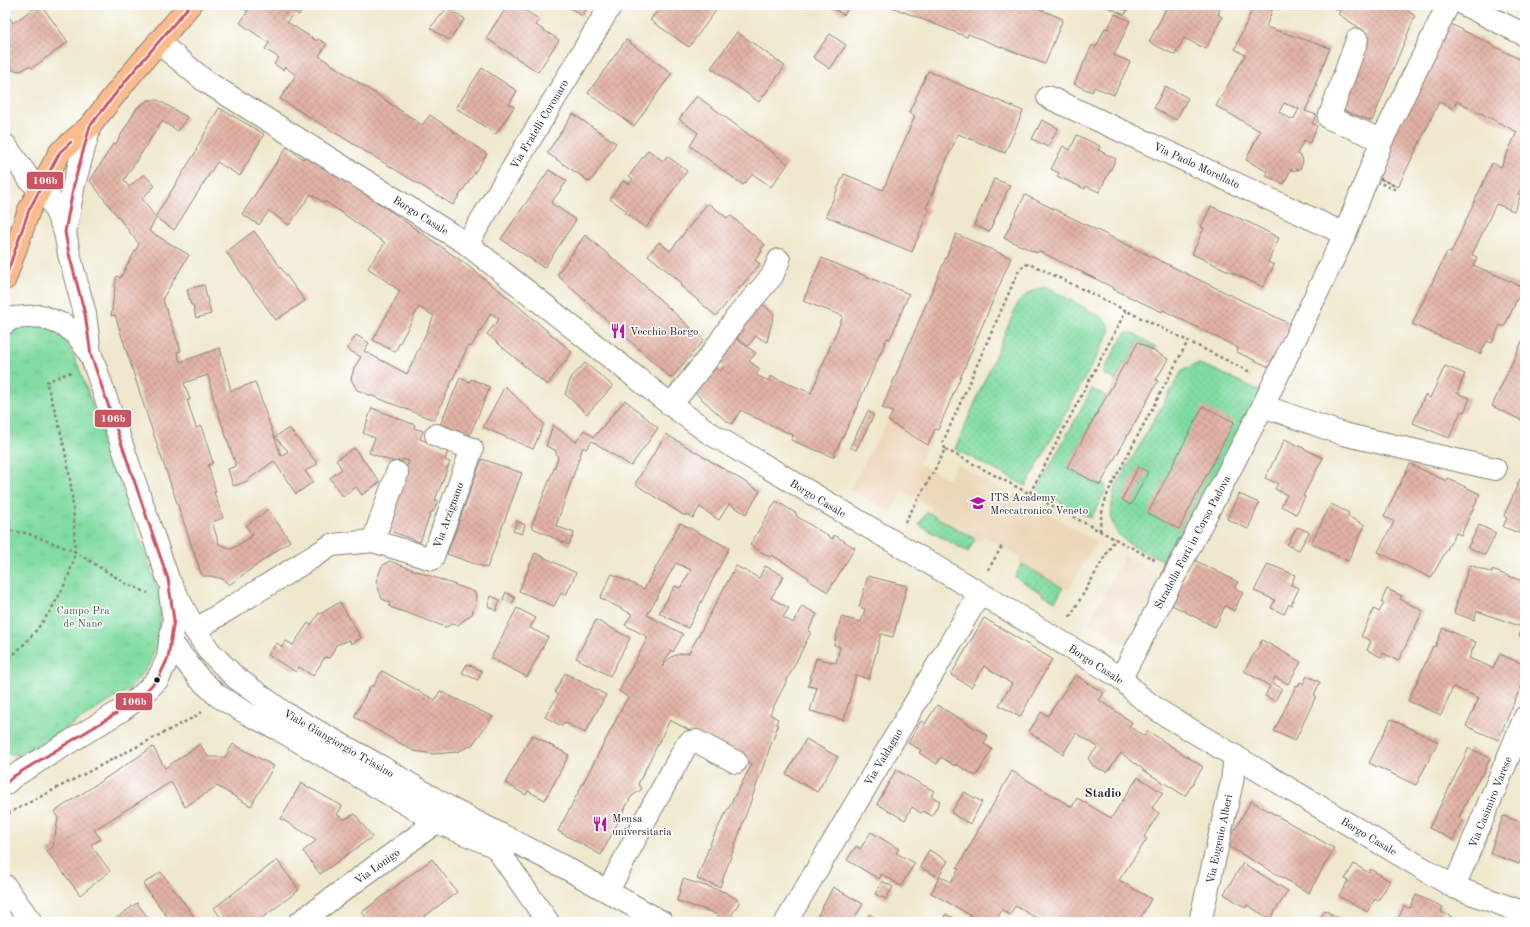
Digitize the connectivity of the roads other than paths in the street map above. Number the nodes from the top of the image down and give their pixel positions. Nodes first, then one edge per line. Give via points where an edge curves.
1 (190, 5) edge
2 (611, 5) edge
3 (1448, 5) edge
4 (1465, 5) edge
5 (1525, 35) edge
6 (1357, 40) dead end
7 (158, 42) junction
8 (1048, 97) dead end
9 (90, 126) junction
10 (1382, 140) junction
11 (5, 145) edge
12 (40, 190) junction
13 (65, 232) junction
14 (1345, 234) junction
15 (467, 244) junction
16 (779, 260) dead end
17 (5, 279) edge
18 (5, 323) edge
19 (91, 355) junction
20 (671, 405) junction
21 (1263, 406) junction
22 (436, 435) dead end
23 (1495, 468) dead end
24 (397, 473) dead end
25 (373, 541) junction
26 (169, 588) junction
27 (980, 593) junction
28 (195, 630) junction
29 (170, 641) junction
30 (1121, 678) junction
31 (1525, 716) edge
32 (1235, 756) junction
33 (736, 762) dead end
34 (8, 778) edge
35 (445, 816) junction
36 (477, 822) junction
37 (495, 847) junction
38 (1454, 887) junction
39 (6, 888) edge
40 (608, 890) junction
41 (1525, 913) edge
42 (1206, 920) edge
43 (31, 922) edge
44 (300, 922) edge
45 (548, 922) edge
46 (636, 922) edge
47 (662, 922) edge
48 (786, 922) edge

1 - 7 main road
2 - 15 street, Via Fratelli Coronaro
3 - 10 street, Stradella Forti in Corso Padova
4 - 5 street
6 - 10 street via 1329,118
7 - 9 main road
7 - 15 street, Borgo Casale via 205,81
8 - 14 street, Via Paolo Morellato
9 - 12 main road via 60,152
9 - 13 street via 74,184
10 - 14 street, Stradella Forti in Corso Padova
11 - 12 street
12 - 13 street via 51,200
12 - 17 main road via 29,210
13 - 19 street via 85,314
14 - 21 street, Stradella Forti in Corso Padova
15 - 20 street, Borgo Casale
16 - 20 street via 772,276 736,318
18 - 19 street via 13,318 41,316 66,326 77,335
19 - 26 street
20 - 27 street, Borgo Casale via 708,432
21 - 23 street via 1342,434
21 - 30 street, Stradella Forti in Corso Padova
22 - 25 street, Via Arzignano via 472,449 432,559
24 - 25 street
25 - 28 street, Via Arzignano via 332,545
26 - 28 street
26 - 29 street via 174,620
27 - 30 street, Borgo Casale
27 - 48 street, Via Valdagno
28 - 35 street, Viale Giangiorgio Trissino via 210,652 235,678 283,712 380,766
29 - 34 street via 168,658 158,679 141,696
29 - 35 street via 199,678 218,696
30 - 32 street, Borgo Casale via 1160,711
31 - 38 street, Via Casimiro Varese
32 - 38 street, Borgo Casale
32 - 42 street, Via Eugenio Alberi
33 - 40 street via 696,741 690,742
35 - 36 street, Viale Giangiorgio Trissino
35 - 37 street
35 - 44 street, Via Lonigo
36 - 37 street, Viale Giangiorgio Trissino
36 - 40 street, Viale Giangiorgio Trissino
37 - 45 street, Viale Giangiorgio Trissino
37 - 46 street via 513,854
38 - 41 street, Borgo Casale
39 - 43 street
40 - 47 street, Viale Giangiorgio Trissino

